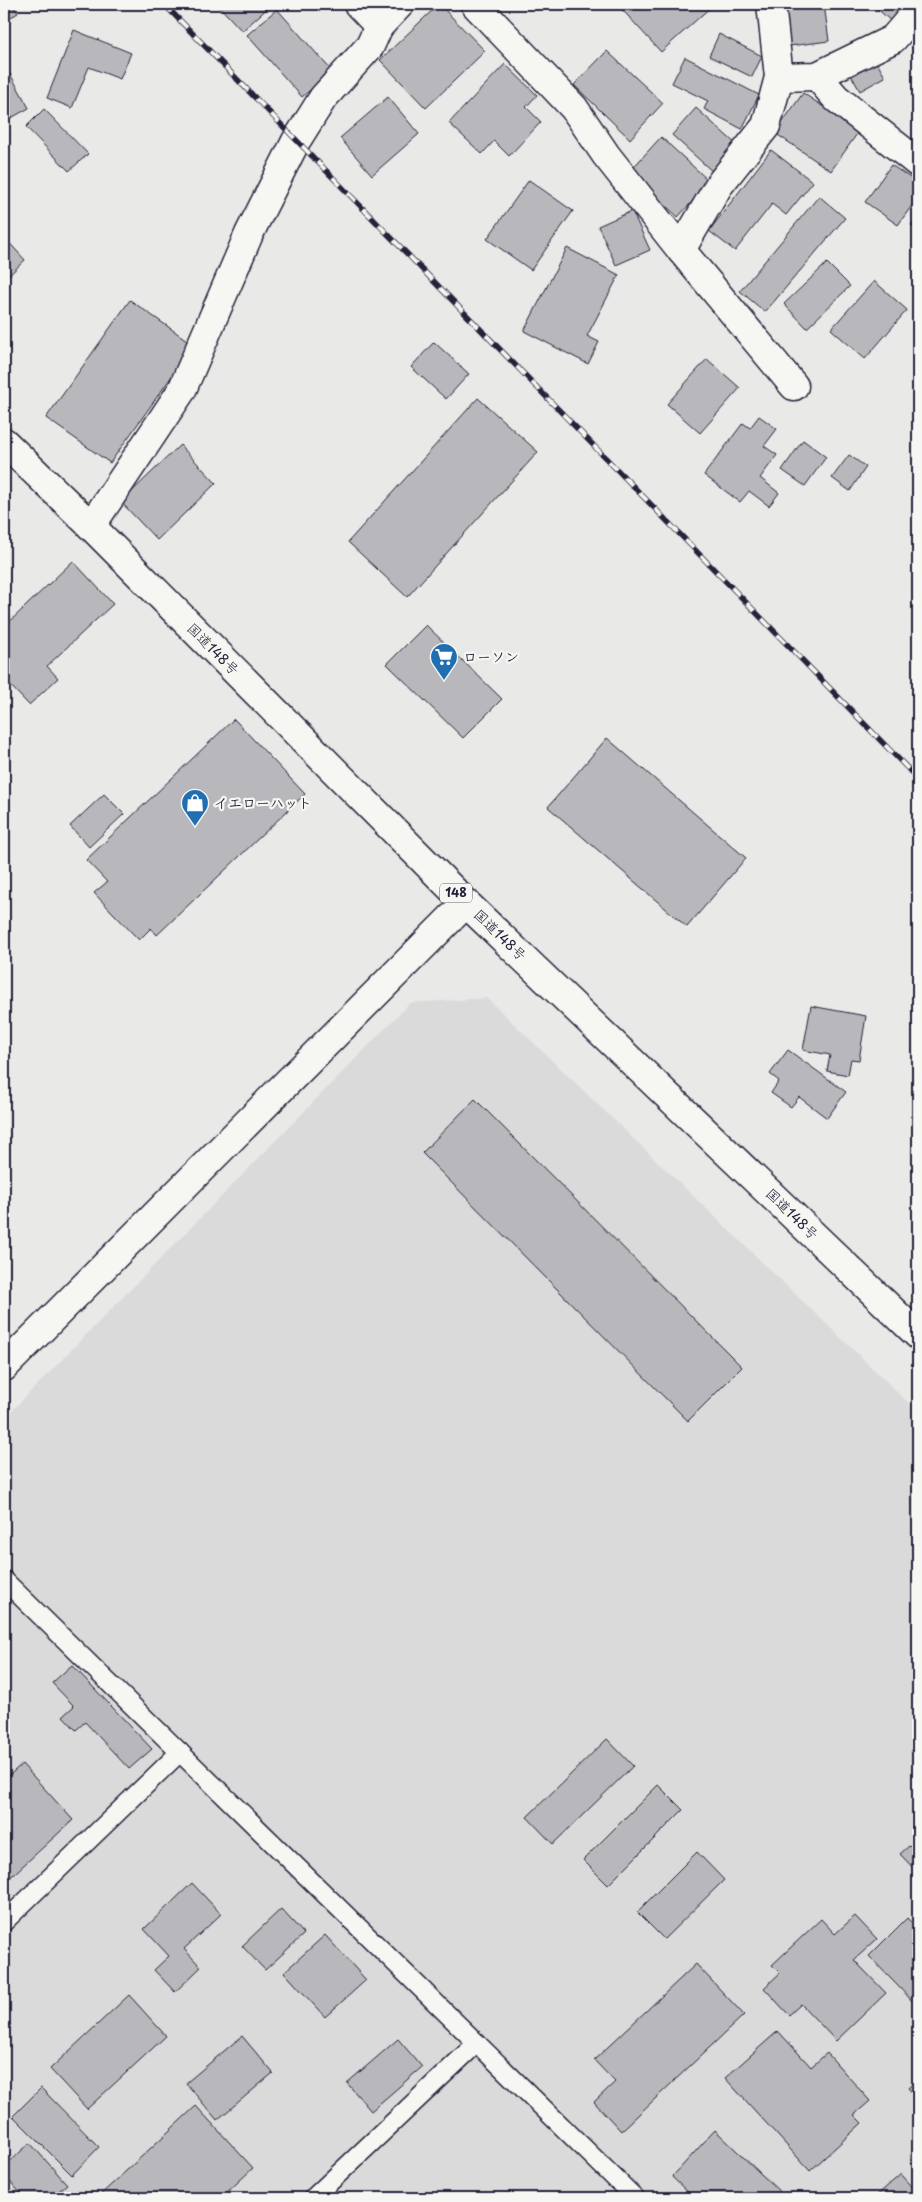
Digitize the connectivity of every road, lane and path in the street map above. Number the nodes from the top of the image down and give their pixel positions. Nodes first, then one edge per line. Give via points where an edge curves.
1 (358, 4) edge
2 (400, 4) edge
3 (475, 4) edge
4 (771, 4) edge
5 (918, 10) edge
6 (379, 26) junction
7 (817, 76) junction
8 (779, 77) junction
9 (918, 163) edge
10 (681, 250) junction
11 (794, 386) dead end
12 (4, 442) edge
13 (91, 526) junction
14 (466, 903) junction
15 (918, 1335) edge
16 (4, 1366) edge
17 (4, 1580) edge
18 (180, 1752) junction
19 (4, 1922) edge
20 (477, 2043) junction
21 (313, 2198) edge
22 (636, 2198) edge

1 - 6 main road
2 - 6 main road
3 - 10 main road via 574,108 606,155
4 - 8 main road
5 - 7 main road via 893,39
6 - 13 main road via 370,46 323,98 296,141 249,234 182,390
7 - 8 main road
7 - 9 main road via 836,98
8 - 10 main road via 766,126 720,186
10 - 11 main road
12 - 13 main road, 国道148号 / 148
13 - 14 main road, 国道148号 / 148
14 - 15 main road, 国道148号 / 148
14 - 16 main road
17 - 18 lane
18 - 19 lane
18 - 20 lane
20 - 21 lane
20 - 22 lane

